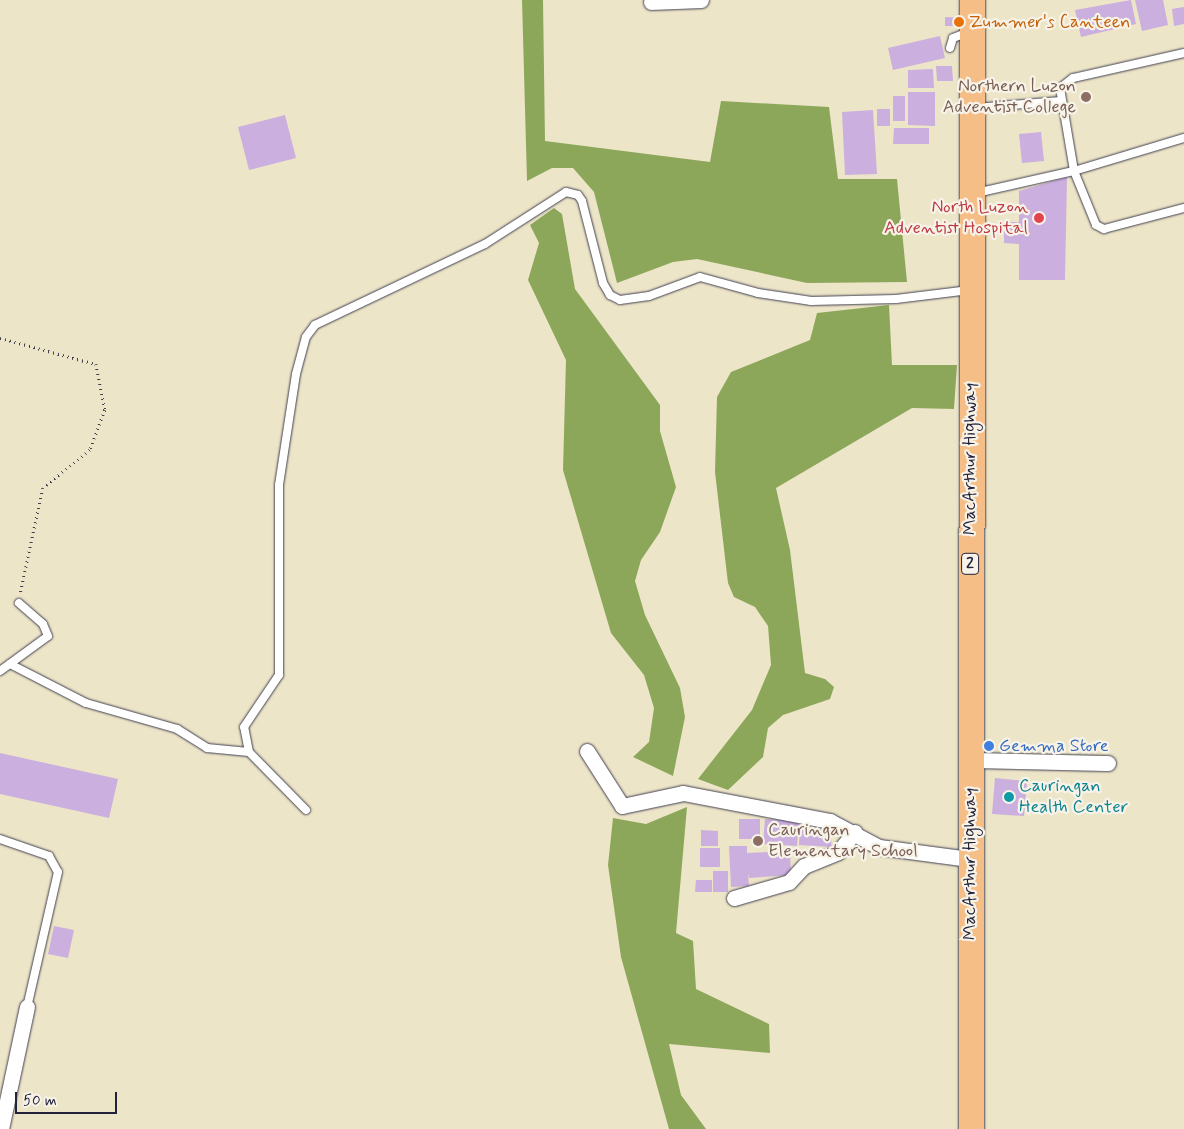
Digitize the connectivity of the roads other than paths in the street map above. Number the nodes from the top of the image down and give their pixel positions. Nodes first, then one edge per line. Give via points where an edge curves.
1 (701, 0) edge
2 (972, 0) edge
3 (652, 2) dead end
4 (973, 31) junction
5 (950, 48) dead end
6 (1184, 53) edge
7 (1061, 100) junction
8 (972, 109) junction
9 (1184, 138) edge
10 (1074, 171) junction
11 (970, 194) junction
12 (1184, 208) edge
13 (969, 290) junction
14 (18, 603) road end
15 (10, 664) junction
16 (0, 671) edge
17 (587, 751) dead end
18 (249, 752) junction
19 (970, 760) junction
20 (1108, 763) dead end
21 (306, 810) dead end
22 (855, 832) junction
23 (0, 839) edge
24 (970, 859) junction
25 (734, 898) dead end
26 (27, 1007) joint
27 (1, 1129) edge
28 (971, 1129) edge

1 - 3 street
2 - 4 highway, MacArthur Highway / 2
4 - 5 lane via 953,38
4 - 8 highway, MacArthur Highway / 2
6 - 7 lane via 1073,78 1060,88
7 - 8 lane
7 - 10 lane
8 - 11 highway, MacArthur Highway / 2
9 - 10 lane
10 - 11 lane
10 - 12 lane via 1086,206 1096,225 1104,229
11 - 13 highway, MacArthur Highway / 2
13 - 18 lane via 896,298 811,301 758,293 700,277 649,296 620,300 610,295 603,283 582,202 578,195 566,192 485,244 315,326 306,337 296,374 279,485 276,578 282,661 272,690 244,727
13 - 19 highway, MacArthur Highway / 2
14 - 15 lane via 48,632
15 - 16 lane
15 - 18 lane via 86,703 177,729 207,748
17 - 22 street via 622,806 684,793 830,821
18 - 21 lane
19 - 20 street
19 - 24 highway, MacArthur Highway / 2
22 - 24 street via 879,847
22 - 25 street via 838,852 804,866 789,882
23 - 26 lane via 49,856 58,872
24 - 28 highway, MacArthur Highway / 2
26 - 27 street

